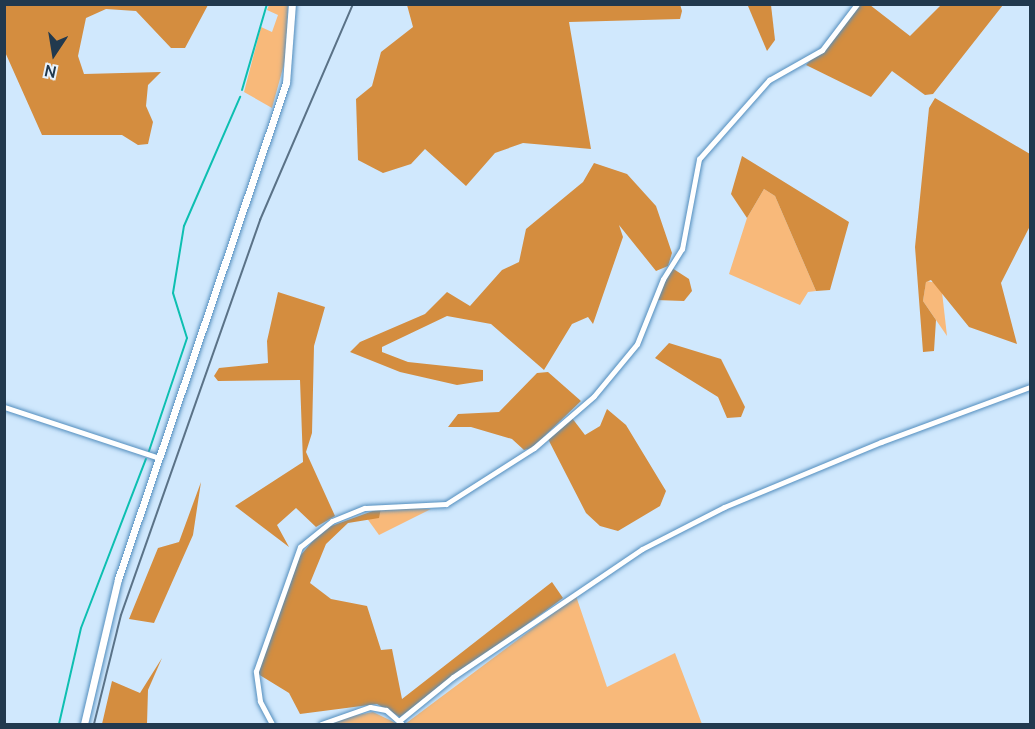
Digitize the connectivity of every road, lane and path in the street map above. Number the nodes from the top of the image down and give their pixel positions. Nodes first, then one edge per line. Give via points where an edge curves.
1 (292, 4) edge
2 (857, 4) edge
3 (1030, 387) edge
4 (4, 407) edge
5 (159, 458) junction
6 (401, 722) edge
7 (84, 724) edge
8 (272, 724) edge
9 (321, 724) edge

1 - 5 street via 286,82
2 - 8 street via 822,50 769,80 699,159 682,249 663,279 638,344 594,396 534,448 446,504 365,508 332,521 300,547 256,670 260,701
3 - 6 street via 881,442 724,507 642,549 453,677
4 - 5 street
5 - 7 street via 110,608
6 - 9 street via 370,707

